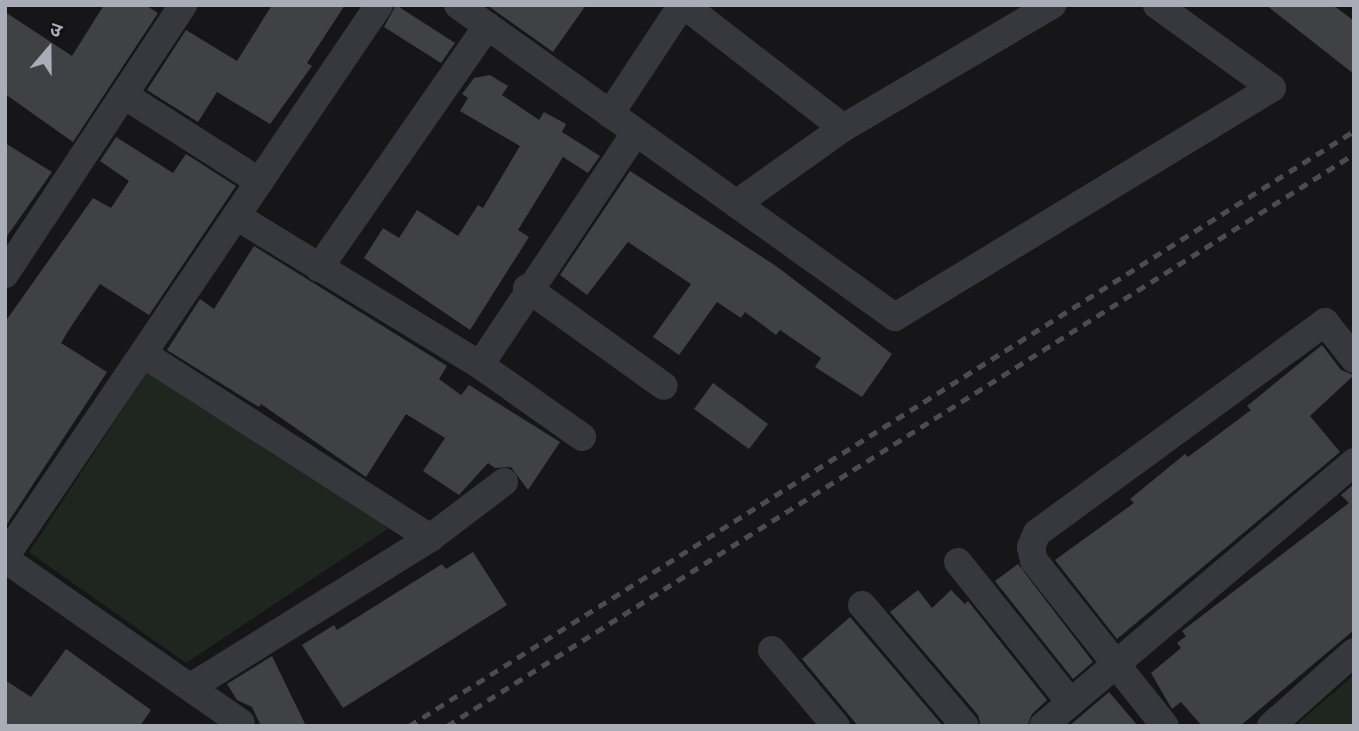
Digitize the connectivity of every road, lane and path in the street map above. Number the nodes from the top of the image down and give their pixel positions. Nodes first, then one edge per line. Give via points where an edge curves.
1 (183, 5) edge
2 (379, 5) edge
3 (458, 5) edge
4 (683, 5) edge
5 (1052, 5) edge
6 (1157, 5) edge
7 (487, 26) junction
8 (124, 95) junction
9 (610, 114) junction
10 (843, 128) junction
11 (636, 132) junction
12 (260, 182) junction
13 (736, 204) junction
14 (236, 216) junction
15 (319, 268) junction
16 (5, 274) edge
17 (527, 288) junction
18 (145, 355) junction
19 (1354, 359) edge
20 (480, 365) junction
21 (664, 386) dead end
22 (582, 437) dead end
23 (1354, 462) edge
24 (504, 482) dead end
25 (430, 538) junction
26 (5, 558) edge
27 (958, 562) dead end
28 (862, 605) dead end
29 (772, 650) dead end
30 (1354, 652) edge
31 (1113, 665) junction
32 (191, 687) junction
33 (1070, 702) junction
34 (241, 723) dead end
35 (836, 726) edge
36 (965, 726) edge
37 (1044, 726) edge
38 (1165, 726) edge
39 (1271, 726) edge

1 - 8 street
2 - 12 street
3 - 7 street
4 - 9 street
4 - 10 street
5 - 10 street
6 - 13 street via 1272,88 895,317
7 - 9 street
7 - 15 street
8 - 12 street
8 - 16 street
9 - 11 street
10 - 13 street
11 - 13 street
11 - 17 street
12 - 14 street
14 - 15 street
14 - 18 street
15 - 20 street
17 - 20 street
17 - 21 street
18 - 25 street
18 - 26 street
19 - 31 street via 1325,322 1037,533 1031,547 1034,561
20 - 22 street
23 - 31 street
24 - 25 street
25 - 32 street
26 - 32 street
27 - 33 street
28 - 36 street
29 - 35 street
30 - 39 street
31 - 33 street
31 - 38 street
32 - 34 street
33 - 37 street

